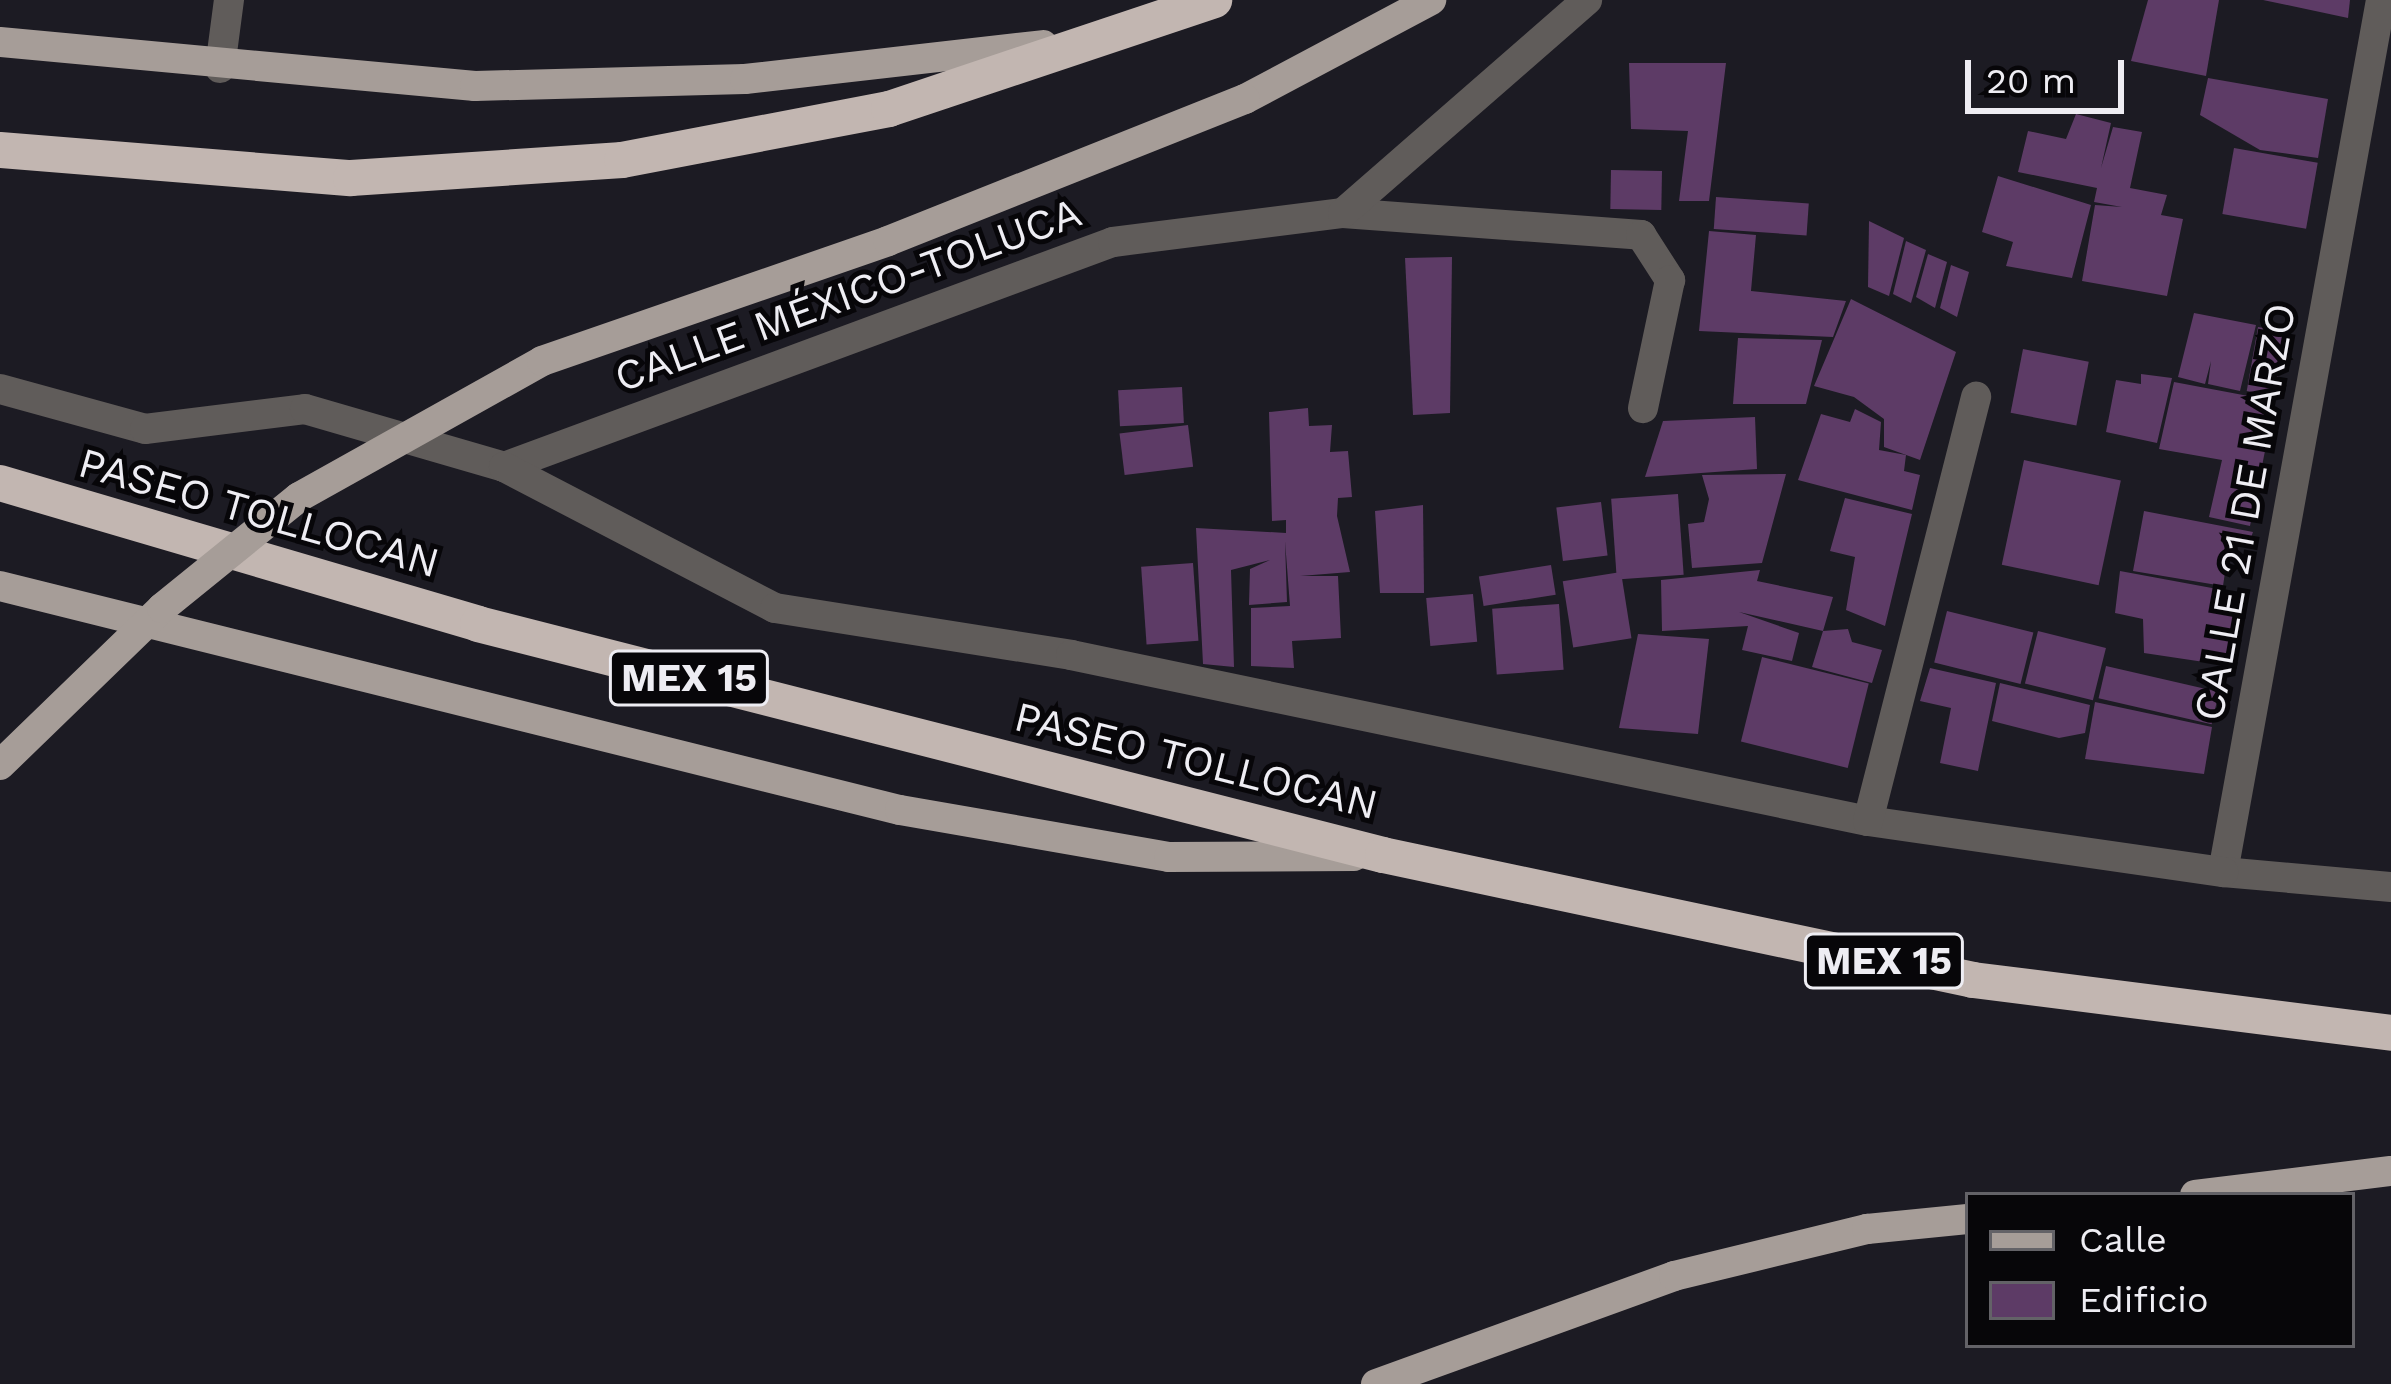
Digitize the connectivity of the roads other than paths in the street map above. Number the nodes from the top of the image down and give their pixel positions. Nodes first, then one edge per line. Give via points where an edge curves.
1 (229, 0) edge
2 (1214, 0) edge
3 (1431, 0) edge
4 (1587, 0) edge
5 (2381, 0) edge
6 (1149, 27) junction
7 (0, 42) edge
8 (220, 68) junction
9 (0, 150) edge
10 (1342, 213) junction
11 (0, 389) edge
12 (1976, 397) dead end
13 (1643, 408) dead end
14 (504, 467) junction
15 (0, 483) edge
16 (0, 586) edge
17 (0, 765) edge
18 (1868, 821) junction
19 (1383, 855) junction
20 (2223, 872) junction
21 (2391, 887) edge
22 (2391, 1033) edge
23 (2391, 1172) edge
24 (2221, 1192) edge
25 (1965, 1219) edge
26 (1376, 1384) edge

1 - 8 street
2 - 6 highway
3 - 17 main road, bridge via 1244,99 542,361 299,497 163,608
4 - 10 street
5 - 20 street, CALLE 21 DE MARZO
6 - 8 main road via 881,68 610,86 338,82
6 - 9 highway via 890,109 622,160 351,178
7 - 8 main road
10 - 13 street, CALLE MÉXICO-TOLUCA via 1642,236 1670,280
10 - 14 street, CALLE MÉXICO-TOLUCA via 1113,242
11 - 14 street via 145,429 305,409
12 - 18 street
14 - 18 street via 775,608 1071,655
15 - 19 highway, PASEO TOLLOCAN / MEX 15 via 478,624
16 - 19 main road via 503,718 900,810 1169,857
18 - 20 street
19 - 22 highway, PASEO TOLLOCAN / MEX 15 via 1973,980
20 - 21 street
23 - 24 main road
25 - 26 main road via 1867,1229 1674,1276

